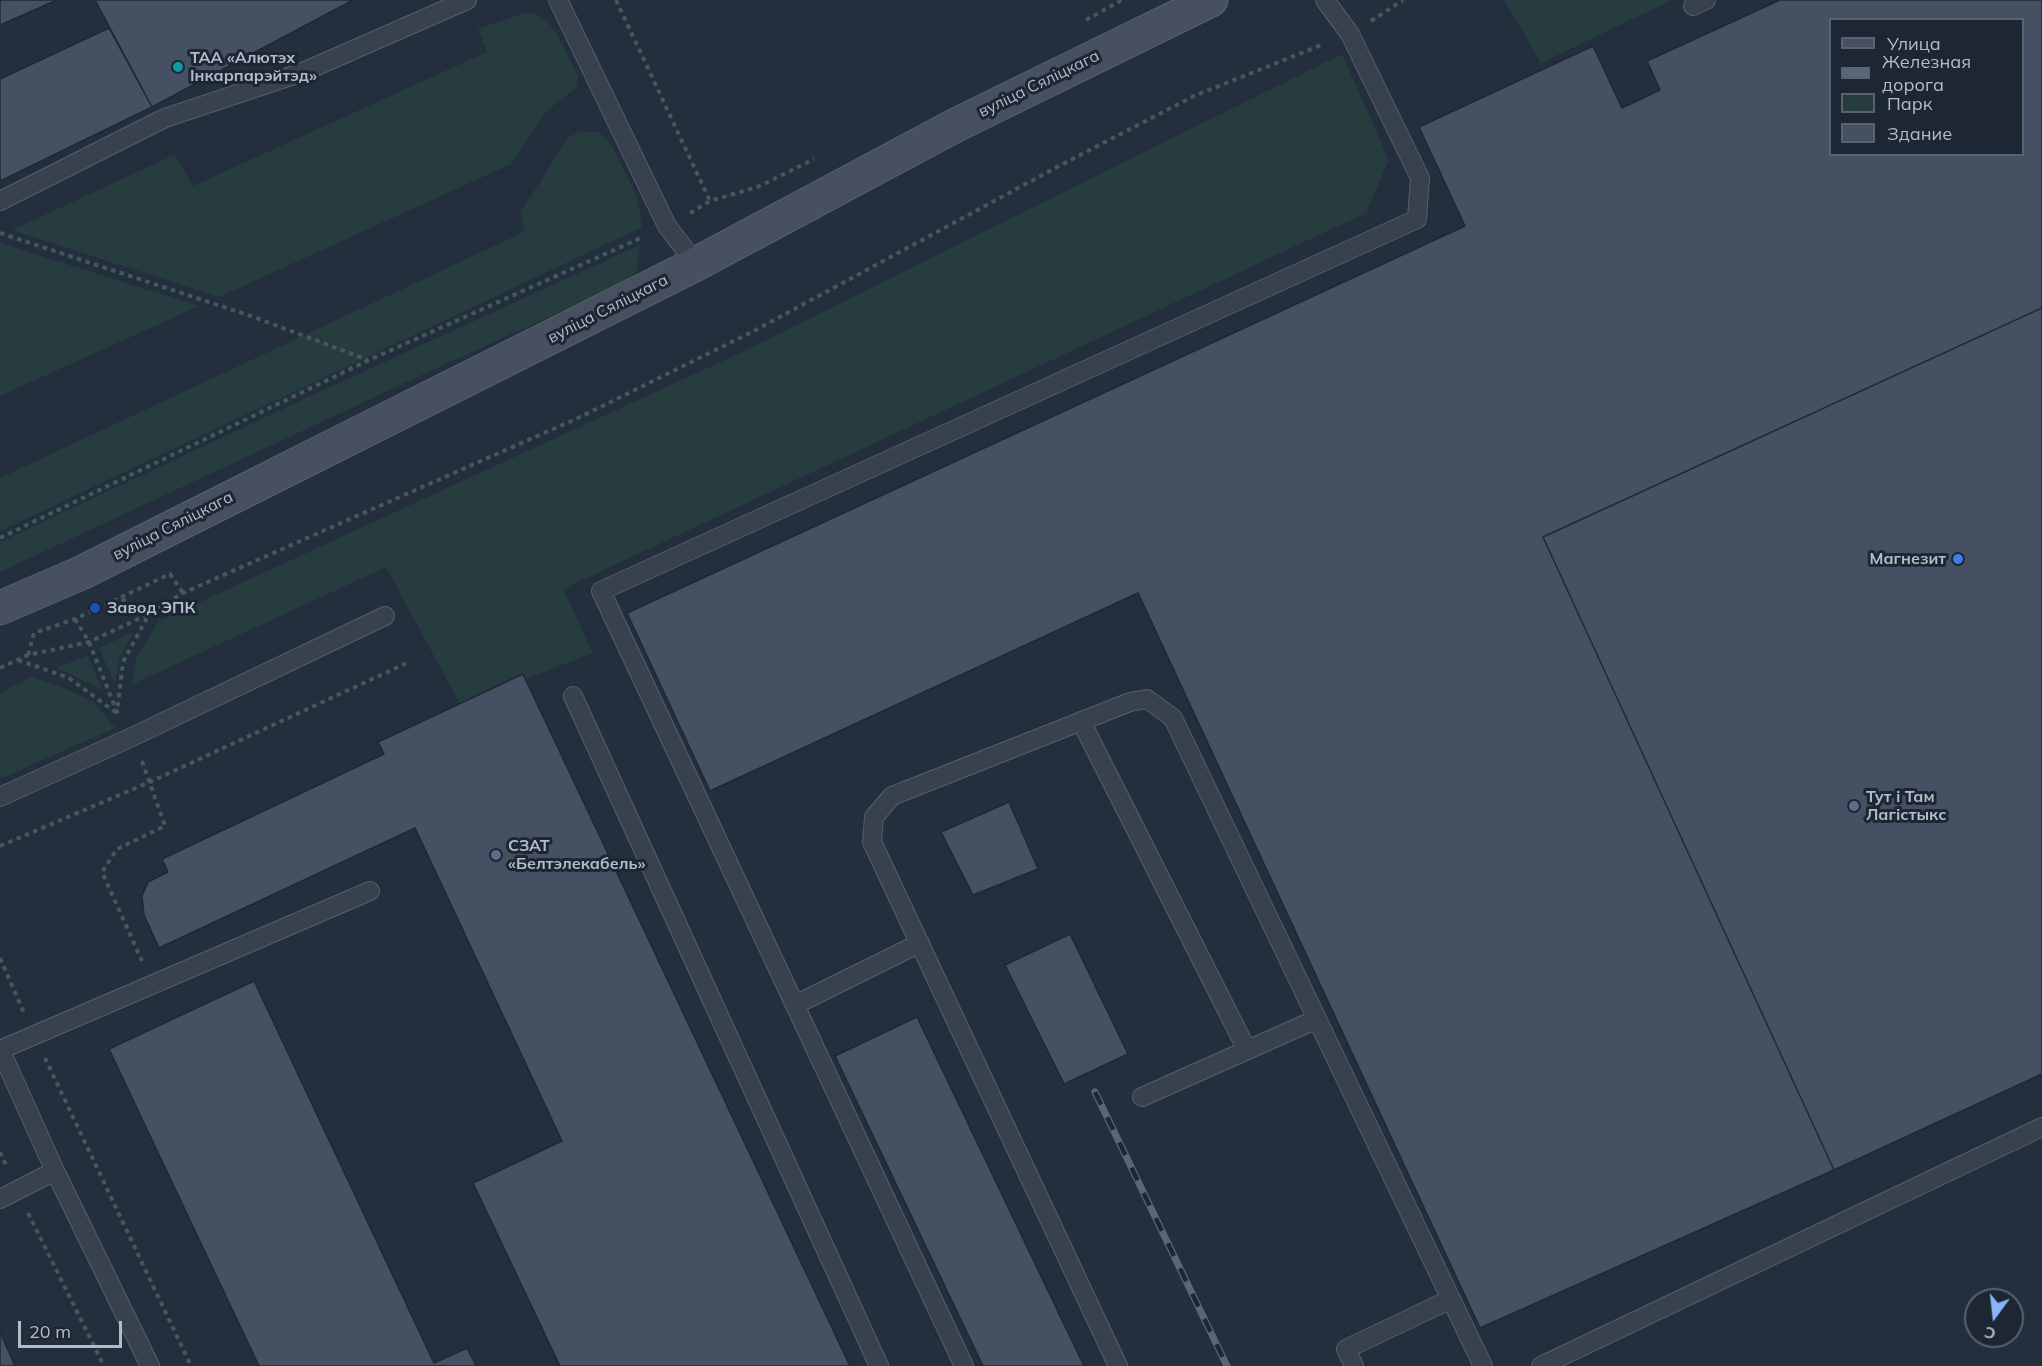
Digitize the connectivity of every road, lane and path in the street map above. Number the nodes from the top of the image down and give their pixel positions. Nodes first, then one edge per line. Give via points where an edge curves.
1 (467, 0) edge
2 (558, 0) edge
3 (616, 0) edge
4 (1211, 0) edge
5 (1325, 0) edge
6 (1403, 0) edge
7 (1350, 34) junction
8 (0, 201) edge
9 (668, 226) junction
10 (0, 233) edge
11 (696, 264) junction
12 (369, 360) junction
13 (0, 538) edge
14 (183, 593) junction
15 (118, 597) junction
16 (0, 608) edge
17 (149, 614) junction
18 (385, 616) dead end
19 (75, 619) junction
20 (89, 642) junction
21 (28, 655) junction
22 (17, 660) junction
23 (409, 662) dead end
24 (0, 668) edge
25 (573, 696) dead end
26 (117, 712) junction
27 (1081, 721) junction
28 (132, 737) junction
29 (150, 782) junction
30 (0, 797) edge
31 (0, 846) edge
32 (370, 891) dead end
33 (920, 944) junction
34 (0, 958) edge
35 (154, 986) junction
36 (795, 1005) junction
37 (1317, 1019) junction
38 (35, 1036) junction
39 (0, 1049) edge
40 (1247, 1050) junction
41 (1142, 1096) dead end
42 (2042, 1127) edge
43 (0, 1152) edge
44 (56, 1171) junction
45 (17, 1190) junction
46 (0, 1199) edge
47 (1451, 1299) junction
48 (104, 1366) edge
49 (150, 1366) edge
50 (191, 1366) edge
51 (879, 1366) edge
52 (963, 1366) edge
53 (1118, 1366) edge
54 (1354, 1366) edge
55 (1483, 1366) edge
56 (1541, 1366) edge

1 - 8 lane via 303,72 165,118
2 - 9 lane
3 - 9 path via 710,201
4 - 11 main road, вуліца Сяліцкага via 956,125
5 - 7 lane
6 - 7 path
7 - 14 path via 1194,96 752,332 578,418
7 - 36 lane via 1420,178 1418,219 602,591
9 - 11 lane
9 - 12 path
10 - 12 path via 251,315
11 - 16 main road, вуліца Сяліцкага via 92,567
12 - 13 path
14 - 15 path via 170,574
14 - 17 path
15 - 17 path
15 - 19 path
17 - 20 path
17 - 26 path via 123,662
18 - 28 lane
19 - 20 path
19 - 21 path via 34,633
20 - 21 path
20 - 26 path
21 - 22 path
22 - 24 path
22 - 26 path via 69,678
23 - 29 path
25 - 51 lane
26 - 28 path
27 - 33 lane via 892,796 874,817 872,842
27 - 37 lane via 1147,699 1173,718
27 - 40 lane
28 - 29 path
28 - 30 lane
29 - 31 path
29 - 35 path via 165,826 117,849 102,873
32 - 35 lane
33 - 36 lane
33 - 53 lane
34 - 38 path
35 - 38 lane
36 - 52 lane
37 - 40 lane
37 - 47 lane
38 - 39 lane
38 - 50 path
39 - 44 lane
40 - 41 lane
42 - 56 lane
43 - 45 path
44 - 45 lane
44 - 49 lane
45 - 46 lane
45 - 48 path
47 - 54 lane via 1346,1349
47 - 55 lane

